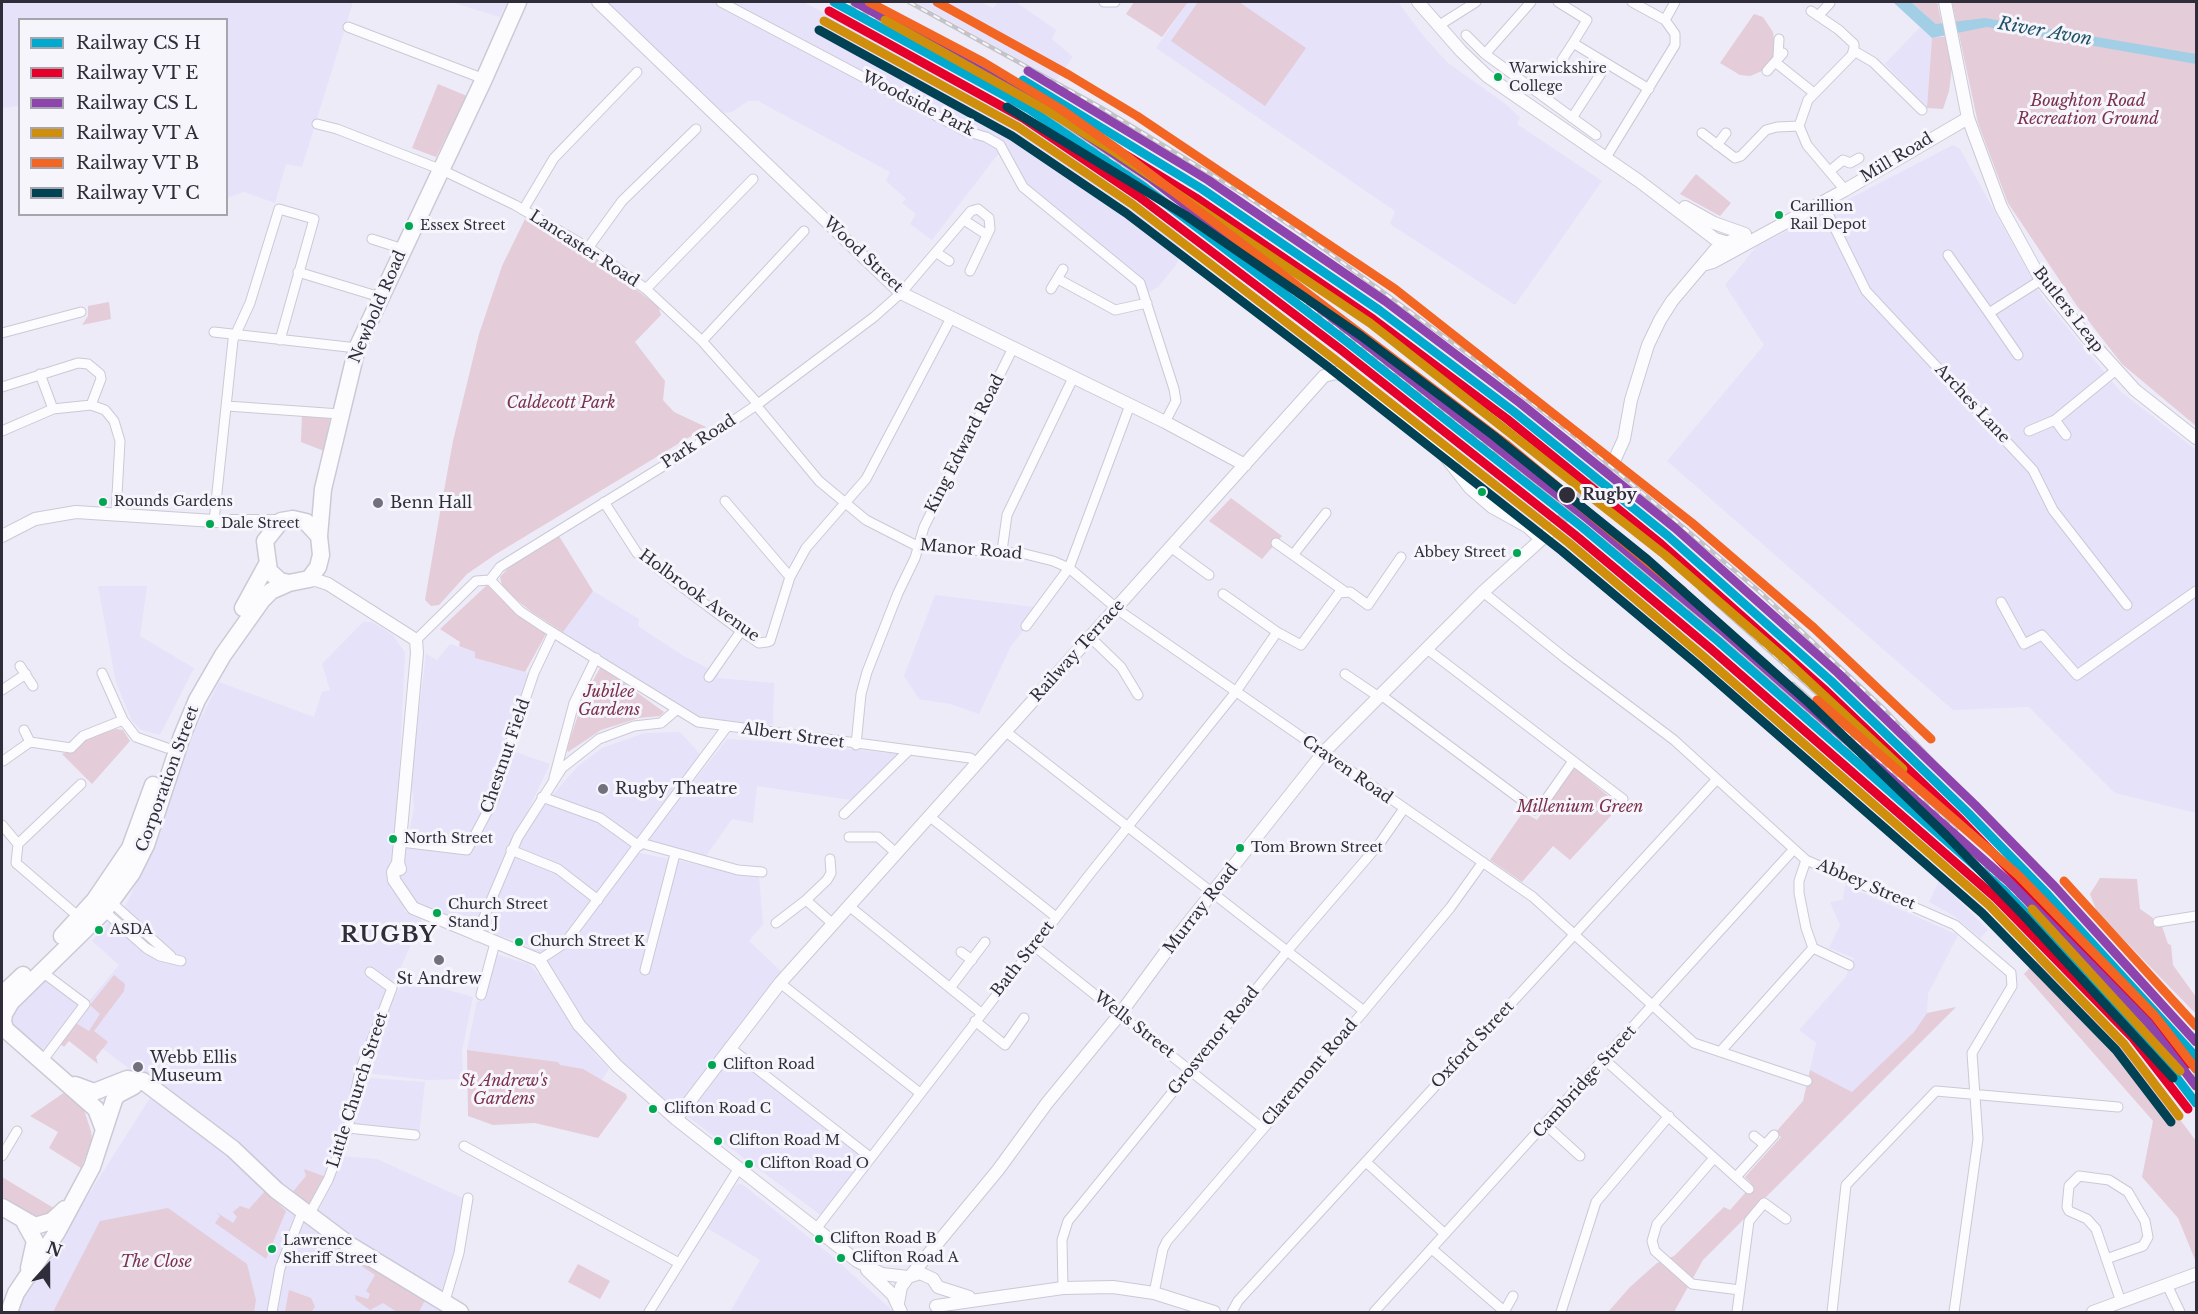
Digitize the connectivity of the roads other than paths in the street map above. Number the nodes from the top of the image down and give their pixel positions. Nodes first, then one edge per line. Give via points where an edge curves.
1 (518, 2) edge
2 (598, 2) edge
3 (721, 2) edge
4 (1104, 2) edge
5 (1115, 2) edge
6 (1418, 2) edge
7 (1476, 2) edge
8 (1531, 2) edge
9 (1558, 2) edge
10 (1632, 2) edge
11 (1676, 2) edge
12 (1945, 2) edge
13 (1830, 3) dead end
14 (1462, 5) edge
15 (1665, 20) junction
16 (348, 27) dead end
17 (1438, 27) junction
18 (1466, 35) dead end
19 (1779, 39) dead end
20 (1573, 43) junction
21 (1854, 51) junction
22 (1485, 54) junction
23 (1778, 58) junction
24 (1562, 60) dead end
25 (1607, 64) junction
26 (1767, 71) dead end
27 (637, 72) dead end
28 (484, 79) junction
29 (1649, 89) junction
30 (1814, 93) junction
31 (1923, 110) dead end
32 (1572, 118) junction
33 (1968, 118) junction
34 (317, 124) dead end
35 (1799, 126) junction
36 (696, 129) dead end
37 (1702, 133) dead end
38 (1726, 133) dead end
39 (1596, 135) dead end
40 (1717, 145) junction
41 (1859, 158) dead end
42 (1605, 159) junction
43 (442, 170) junction
44 (1831, 170) junction
45 (753, 179) dead end
46 (1639, 182) junction
47 (1845, 190) junction
48 (1822, 202) junction
49 (523, 210) junction
50 (964, 220) junction
51 (1712, 221) junction
52 (804, 231) dead end
53 (987, 235) junction
54 (1746, 238) junction
55 (372, 239) dead end
56 (1715, 245) junction
57 (1729, 247) junction
58 (588, 248) junction
59 (403, 249) junction
60 (937, 253) junction
61 (1948, 255) dead end
62 (948, 261) dead end
63 (1706, 264) junction
64 (1063, 269) dead end
65 (970, 271) dead end
66 (298, 272) junction
67 (1058, 279) junction
68 (2041, 280) junction
69 (646, 289) junction
70 (1052, 289) dead end
71 (901, 293) junction
72 (380, 297) junction
73 (1146, 303) junction
74 (81, 312) dead end
75 (1989, 314) junction
76 (951, 318) junction
77 (214, 332) dead end
78 (2, 333) edge
79 (236, 334) junction
80 (280, 340) junction
81 (702, 341) junction
82 (357, 348) junction
83 (1013, 348) junction
84 (2018, 355) dead end
85 (2115, 370) junction
86 (40, 374) junction
87 (1073, 378) junction
88 (2, 387) edge
89 (757, 404) junction
90 (91, 405) junction
91 (1130, 405) junction
92 (227, 406) junction
93 (53, 409) junction
94 (340, 414) junction
95 (2055, 420) junction
96 (1165, 422) junction
97 (2, 431) edge
98 (2030, 431) dead end
99 (2066, 435) dead end
100 (2196, 438) edge
101 (1614, 461) tunnel mouth
102 (1245, 465) junction
103 (323, 489) junction
104 (725, 501) dead end
105 (604, 502) junction
106 (845, 505) junction
107 (116, 513) junction
108 (1326, 513) dead end
109 (214, 520) junction
110 (287, 520) junction
111 (237, 522) junction
112 (1556, 526) tunnel mouth
113 (2, 536) edge
114 (319, 536) junction
115 (264, 541) junction
116 (1276, 543) dead end
117 (1535, 544) junction
118 (919, 547) junction
119 (1172, 548) junction
120 (1002, 551) junction
121 (321, 555) junction
122 (1293, 555) junction
123 (1401, 557) dead end
124 (266, 566) junction
125 (1069, 568) junction
126 (1209, 575) dead end
127 (790, 577) junction
128 (490, 580) junction
129 (294, 583) junction
130 (334, 588) junction
131 (1344, 591) junction
132 (2196, 591) edge
133 (1484, 592) junction
134 (1222, 594) dead end
135 (2001, 602) dead end
136 (2127, 605) dead end
137 (1116, 609) junction
138 (1026, 626) dead end
139 (741, 631) junction
140 (1277, 632) junction
141 (553, 633) junction
142 (1091, 638) junction
143 (416, 640) junction
144 (1427, 649) junction
145 (220, 652) junction
146 (596, 658) junction
147 (1362, 671) dead end
148 (102, 673) dead end
149 (1345, 674) dead end
150 (709, 677) dead end
151 (1355, 681) junction
152 (33, 686) dead end
153 (2, 690) edge
154 (1235, 693) junction
155 (1133, 694) dead end
156 (1380, 696) junction
157 (675, 711) junction
158 (123, 720) junction
159 (726, 728) junction
160 (24, 730) dead end
161 (1005, 731) junction
162 (30, 742) junction
163 (856, 745) junction
164 (167, 748) junction
165 (908, 751) junction
166 (1324, 752) junction
167 (3, 761) dead end
168 (1573, 761) junction
169 (977, 763) junction
170 (554, 778) junction
171 (1717, 779) junction
172 (81, 784) dead end
173 (542, 796) junction
174 (1623, 799) dead end
175 (1403, 810) junction
176 (844, 814) dead end
177 (929, 816) junction
178 (2, 825) edge
179 (1130, 826) junction
180 (849, 837) dead end
181 (401, 842) junction
182 (18, 844) junction
183 (640, 845) junction
184 (1794, 849) junction
185 (511, 850) junction
186 (896, 853) junction
187 (675, 854) junction
188 (830, 859) dead end
189 (1806, 860) junction
190 (1483, 862) junction
191 (762, 872) dead end
192 (1212, 892) junction
193 (598, 900) junction
194 (806, 900) junction
195 (102, 902) junction
196 (849, 906) junction
197 (2196, 916) edge
198 (1056, 917) junction
199 (80, 918) junction
200 (2158, 922) dead end
201 (776, 923) dead end
202 (833, 924) junction
203 (1575, 935) junction
204 (476, 936) junction
205 (986, 942) dead end
206 (495, 943) junction
207 (1034, 946) junction
208 (1813, 948) junction
209 (1288, 950) junction
210 (961, 952) dead end
211 (178, 960) dead end
212 (539, 960) junction
213 (972, 960) junction
214 (1849, 965) dead end
215 (645, 970) dead end
216 (41, 971) junction
217 (370, 972) dead end
218 (780, 984) junction
219 (950, 988) junction
220 (2, 995) edge
221 (481, 995) dead end
222 (1652, 1007) junction
223 (1364, 1011) junction
224 (1120, 1014) junction
225 (978, 1017) junction
226 (1024, 1018) dead end
227 (4, 1029) edge
228 (729, 1047) junction
229 (1720, 1052) junction
230 (1605, 1059) junction
231 (43, 1060) junction
232 (1191, 1069) junction
233 (66, 1080) junction
234 (1807, 1081) dead end
235 (152, 1089) junction
236 (920, 1093) junction
237 (1974, 1094) junction
238 (2118, 1107) dead end
239 (1669, 1116) junction
240 (676, 1119) junction
241 (1545, 1125) junction
242 (348, 1128) junction
243 (1262, 1128) junction
244 (104, 1130) junction
245 (17, 1131) dead end
246 (415, 1135) dead end
247 (1774, 1135) dead end
248 (1754, 1136) dead end
249 (1765, 1145) junction
250 (464, 1146) dead end
251 (2, 1156) edge
252 (1580, 1156) dead end
253 (870, 1157) junction
254 (1714, 1158) junction
255 (1366, 1162) junction
256 (739, 1168) junction
257 (1736, 1177) junction
258 (1749, 1189) dead end
259 (468, 1197) dead end
260 (72, 1203) junction
261 (2, 1207) edge
262 (306, 1213) junction
263 (1786, 1219) dead end
264 (25, 1223) junction
265 (816, 1229) junction
266 (1445, 1234) junction
267 (941, 1242) junction
268 (1432, 1249) junction
269 (2106, 1259) junction
270 (857, 1261) junction
271 (679, 1263) junction
272 (28, 1272) junction
273 (2196, 1274) edge
274 (910, 1276) junction
275 (936, 1283) junction
276 (2167, 1285) junction
277 (1063, 1288) junction
278 (1740, 1290) junction
279 (1154, 1293) junction
280 (1514, 1296) dead end
281 (976, 1299) junction
282 (2121, 1302) junction
283 (444, 1304) junction
284 (900, 1308) edge
285 (933, 1310) edge
286 (9, 1312) edge
287 (272, 1312) edge
288 (460, 1312) edge
289 (649, 1312) edge
290 (1214, 1312) edge
291 (1232, 1312) edge
292 (1374, 1312) edge
293 (1505, 1312) edge
294 (1561, 1312) edge
295 (1737, 1312) edge
296 (1832, 1312) edge
297 (1954, 1312) edge
298 (2096, 1312) edge
299 (2180, 1312) edge

1 - 28 highway, Newbold Road
2 - 71 street, Wood Street
3 - 73 street, Woodside Park via 965,131 1000,145 1023,187 1140,283
4 - 5 street
6 - 17 street
7 - 14 street
8 - 22 street
9 - 20 street via 1587,20
10 - 15 street
11 - 15 street
12 - 33 street, Butlers Leap
13 - 21 street via 1814,14 1849,39
14 - 17 street
15 - 29 street via 1675,34 1675,45
16 - 28 street
17 - 42 street via 1487,76
18 - 22 street
19 - 23 street
20 - 24 street
20 - 25 street
21 - 30 street
21 - 31 street via 1873,62
22 - 32 street
23 - 26 street
23 - 30 street
25 - 29 street
25 - 32 street
27 - 49 street via 554,158
28 - 43 highway, Newbold Road
29 - 42 street
30 - 35 street via 1802,110
32 - 39 street
33 - 47 street, Mill Road
33 - 68 street, Butlers Leap via 2001,207
34 - 43 street
35 - 40 street via 1766,130 1735,158
35 - 44 street via 1806,145
36 - 58 street via 622,201
37 - 40 street
38 - 40 street
41 - 44 street, Mill Road via 1850,163 1843,160
42 - 46 street
43 - 49 street, Lancaster Road
43 - 59 highway, Newbold Road
44 - 47 street
45 - 69 street
46 - 51 street
46 - 56 street
47 - 48 street, Mill Road
48 - 54 street, Mill Road via 1764,233
48 - 136 street, Arches Lane via 1866,291 2033,470 2053,510
49 - 58 street, Lancaster Road
50 - 53 street
50 - 53 street via 978,209 989,218
50 - 60 street, Park Road
51 - 54 street
51 - 57 street
52 - 81 street
53 - 65 street
54 - 57 street
55 - 59 street
56 - 57 street
56 - 63 street
57 - 63 street
58 - 69 street, Lancaster Road
59 - 72 highway, Newbold Road
60 - 62 street
60 - 71 street, Park Road
61 - 75 street
63 - 101 street via 1672,302 1648,345 1624,439
64 - 67 street
66 - 72 street
66 - 79 street via 314,219 279,209 250,303
66 - 80 street
67 - 70 street
67 - 73 street via 1115,310
68 - 75 street
68 - 85 street, Butlers Leap
69 - 81 street, Lancaster Road
71 - 76 street, Wood Street
71 - 89 street, Park Road
72 - 82 highway, Newbold Road
73 - 96 street, Woodside Park via 1176,401
74 - 78 street
75 - 84 street
76 - 83 street, Wood Street
76 - 106 street, Holbrook Avenue via 888,443
77 - 79 street
79 - 80 street
79 - 92 street
80 - 82 street
81 - 89 street, Lancaster Road
82 - 94 highway, Newbold Road
83 - 87 street, Wood Street
83 - 118 street, King Edward Road via 924,527
85 - 95 street
85 - 100 street, Butlers Leap
86 - 88 street
86 - 90 street via 78,363 88,364 101,379
86 - 93 street
87 - 91 street, Wood Street
87 - 120 street via 1007,514
89 - 105 street, Park Road
89 - 106 street, Manor Road via 819,481
90 - 93 street
90 - 107 street via 105,410 114,421 120,441
91 - 96 street, Wood Street
91 - 125 street
92 - 94 street
92 - 109 street
93 - 97 street
94 - 103 highway, Newbold Road
95 - 98 street
95 - 99 street
96 - 102 street, Wood Street
102 - 117 street, Railway Terrace via 1324,376 1336,373 1347,377 1441,451 1484,500 1517,521
102 - 119 street, Railway Terrace
103 - 110 highway, Newbold Road via 308,512
103 - 114 highway, Newbold Road
104 - 127 street
105 - 128 street, Park Road via 500,567
105 - 139 street, Holbrook Avenue via 637,553
106 - 118 street, Manor Road via 887,533
106 - 127 street, Holbrook Avenue via 806,549
107 - 109 street
107 - 113 street via 51,514
108 - 122 street
109 - 111 street
110 - 111 street
110 - 114 highway via 306,522
110 - 115 highway
111 - 115 street via 257,530
112 - 117 street
114 - 121 highway
115 - 124 highway
116 - 122 street
117 - 133 street, Murray Road
118 - 120 street, Manor Road
118 - 163 street, King Edward Road via 867,672
119 - 126 street via 1196,572
119 - 137 street, Railway Terrace
120 - 125 street, Manor Road
121 - 129 highway via 309,579
121 - 130 street
122 - 131 street
123 - 131 street via 1368,604
124 - 129 highway via 280,581
124 - 145 highway, Corporation Street
125 - 137 street, Manor Road
125 - 138 street
127 - 139 street, Holbrook Avenue via 770,640 759,643
128 - 141 street via 520,611
128 - 143 street, Park Road via 476,581
129 - 130 street via 316,580
129 - 145 highway, Corporation Street via 271,591
130 - 143 street
131 - 140 street via 1301,645
132 - 135 street via 2077,675 2042,635 2024,644
133 - 144 street, Murray Road
133 - 171 street, Abbey Street via 1674,740
134 - 140 street
137 - 142 street, Railway Terrace
137 - 154 street, Craven Road
139 - 150 street
140 - 154 street, Bath Street
141 - 146 street
141 - 181 street, Chestnut Field via 534,674 494,799 467,850
142 - 155 street via 1120,667
142 - 161 street, Railway Terrace
143 - 181 street
144 - 156 street, Murray Road
144 - 168 street
145 - 164 highway, Corporation Street via 191,692
145 - 195 highway, Corporation Street via 182,736 146,845 132,873
146 - 157 street
146 - 170 street via 574,703
147 - 151 street
148 - 158 street
149 - 151 street
151 - 156 street
152 - 153 street via 23,670
154 - 166 street, Craven Road
154 - 179 street, Bath Street
156 - 166 street, Murray Road
156 - 168 street via 1535,810
157 - 159 street via 698,723
157 - 170 street via 661,723 634,726 599,738
158 - 162 street via 83,736 71,748
158 - 164 street via 136,737
159 - 163 street, Albert Street
159 - 183 street, Albert Street
160 - 162 street
161 - 169 street, Railway Terrace
161 - 179 street
162 - 167 street
163 - 165 street, Albert Street
164 - 195 highway, Corporation Street via 130,848
165 - 169 street, Albert Street via 970,758
165 - 176 street
166 - 175 street, Craven Road
166 - 192 street, Murray Road
168 - 174 street
169 - 177 street, Railway Terrace
170 - 173 street
171 - 184 street, Abbey Street
171 - 203 street, Oxford Street
172 - 182 street
173 - 183 street via 600,818
173 - 185 street
175 - 190 street, Craven Road
175 - 209 street, Grosvenor Road via 1380,843
177 - 186 street, Railway Terrace
177 - 198 street
178 - 182 street
179 - 192 street
179 - 198 street, Bath Street
180 - 186 street via 878,837
181 - 204 street via 398,888 413,908
182 - 199 street via 15,863
183 - 187 street
183 - 193 street, Albert Street
184 - 189 street, Abbey Street
184 - 222 street, Cambridge Street
185 - 193 street via 558,869
185 - 204 street
186 - 196 street, Railway Terrace
187 - 191 street
187 - 215 street
188 - 194 street via 827,880
189 - 208 street via 1799,893
189 - 237 street, Abbey Street via 1955,925 2012,973 2012,986 1972,1053
190 - 203 street, Craven Road via 1543,905
190 - 223 street, Claremont Road
192 - 209 street
192 - 224 street, Murray Road
193 - 212 street, Albert Street via 565,943
194 - 201 street
194 - 202 street
195 - 199 highway, Corporation Street
195 - 211 street
195 - 216 highway, Corporation Street
196 - 202 street, Railway Terrace
196 - 219 street
197 - 200 street
198 - 207 street, Bath Street
199 - 220 highway, Corporation Street
202 - 218 street, Railway Terrace
203 - 222 street, Craven Road
203 - 255 street, Oxford Street
204 - 206 street
205 - 213 street
206 - 212 street
206 - 221 street
207 - 224 street, Wells Street
207 - 225 street, Bath Street
208 - 214 street
208 - 229 street
209 - 223 street
209 - 232 street, Grosvenor Road
210 - 213 street
212 - 240 street via 579,1025
213 - 219 street
216 - 227 highway, Corporation Street via 7,1007
216 - 231 street via 85,1004
217 - 242 street, Little Church Street via 392,988 360,1071
218 - 228 street, Railway Terrace
218 - 236 street
219 - 225 street
222 - 229 street, Craven Road via 1694,1043
222 - 230 street, Cambridge Street
223 - 243 street, Claremont Road
224 - 232 street, Wells Street
224 - 267 street, Murray Road
225 - 226 street via 1005,1045 1019,1034
225 - 236 street, Bath Street
227 - 231 highway
228 - 240 street, Railway Terrace
228 - 253 street
229 - 234 street, Craven Road
230 - 239 street
230 - 241 street, Cambridge Street
231 - 233 highway
232 - 243 street, Wells Street
232 - 277 street, Grosvenor Road via 1068,1221 1062,1240
233 - 235 highway via 90,1092 132,1079 143,1081
233 - 244 highway via 96,1109
235 - 244 highway via 132,1086 117,1095
235 - 262 highway via 233,1149
236 - 253 street, Bath Street
237 - 238 street
237 - 296 street via 1936,1091 1849,1180
237 - 297 street, Abbey Street via 1978,1139
239 - 254 street
239 - 294 street via 1596,1202
240 - 256 street
241 - 252 street
241 - 266 street, Cambridge Street
242 - 246 street
242 - 262 street, Little Church Street via 328,1180
243 - 279 street, Claremont Road via 1167,1241
244 - 260 highway via 92,1167
245 - 251 street
247 - 249 street
248 - 249 street
249 - 257 street
250 - 271 street
253 - 265 street, Bath Street
254 - 257 street
254 - 278 street via 1653,1231 1655,1251 1692,1284
255 - 266 street
255 - 291 street, Oxford Street
256 - 265 street
256 - 271 street
257 - 258 street
259 - 283 street via 459,1253
260 - 264 highway via 52,1221 35,1226
260 - 272 highway via 39,1261
261 - 264 highway
262 - 283 highway
262 - 287 street, Little Church Street via 279,1268
263 - 278 street via 1764,1203 1749,1221
264 - 272 highway via 35,1241
265 - 270 street
266 - 268 street, Cambridge Street
267 - 274 street, Murray Road
267 - 275 street, Murray Road via 935,1258
268 - 292 street, Cambridge Street
268 - 293 street
269 - 269 street via 2143,1246 2148,1237 2145,1221 2128,1192 2109,1180 2079,1176 2069,1186 2068,1211 2087,1218 2096,1229
269 - 282 street
270 - 274 street via 882,1274
270 - 284 street
271 - 289 street
272 - 286 highway
273 - 276 street
274 - 275 street via 927,1275
274 - 284 street via 902,1287
275 - 281 street
275 - 285 street
276 - 282 street
276 - 299 street
277 - 279 street via 1113,1287
277 - 281 street
278 - 295 street
279 - 290 street
280 - 293 street
281 - 285 street
282 - 298 street
283 - 288 highway

